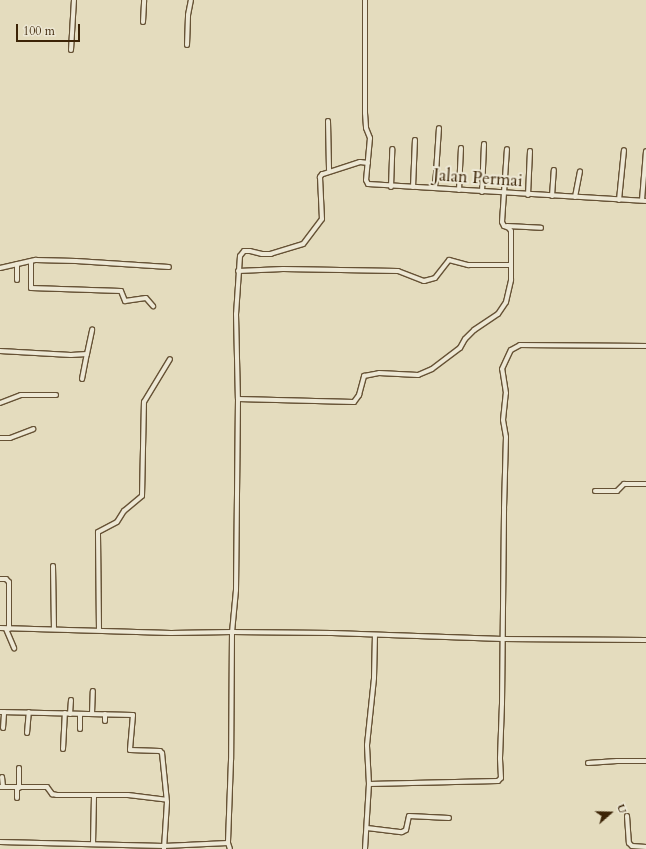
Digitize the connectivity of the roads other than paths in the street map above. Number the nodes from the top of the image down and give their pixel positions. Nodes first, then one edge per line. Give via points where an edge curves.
1 (74, 0) edge
2 (144, 0) edge
3 (191, 0) edge
4 (365, 0) edge
5 (143, 22) dead end
6 (188, 45) dead end
7 (71, 50) dead end
8 (328, 121) dead end
9 (438, 128) dead end
10 (415, 140) dead end
11 (484, 144) dead end
12 (460, 148) dead end
13 (392, 149) dead end
14 (507, 149) dead end
15 (624, 150) dead end
16 (530, 151) dead end
17 (646, 151) edge
18 (368, 163) junction
19 (329, 170) junction
20 (554, 170) dead end
21 (580, 171) dead end
22 (391, 187) junction
23 (413, 187) junction
24 (435, 188) junction
25 (459, 190) junction
26 (482, 192) junction
27 (505, 193) junction
28 (528, 195) junction
29 (552, 196) junction
30 (575, 197) junction
31 (618, 200) junction
32 (644, 200) edge
33 (506, 226) junction
34 (541, 228) dead end
35 (31, 261) junction
36 (17, 264) junction
37 (510, 265) junction
38 (169, 267) dead end
39 (0, 268) edge
40 (238, 271) junction
41 (17, 280) dead end
42 (153, 306) dead end
43 (92, 330) dead end
44 (646, 346) edge
45 (0, 351) edge
46 (87, 354) junction
47 (170, 359) dead end
48 (82, 379) dead end
49 (56, 395) dead end
50 (238, 399) junction
51 (0, 403) edge
52 (33, 429) dead end
53 (0, 438) edge
54 (646, 484) edge
55 (595, 491) dead end
56 (53, 566) dead end
57 (0, 579) edge
58 (0, 628) edge
59 (7, 628) junction
60 (54, 629) junction
61 (99, 630) junction
62 (232, 632) junction
63 (375, 635) junction
64 (503, 639) junction
65 (646, 640) edge
66 (14, 648) dead end
67 (93, 691) dead end
68 (71, 700) dead end
69 (2, 712) edge
70 (29, 712) junction
71 (65, 714) junction
72 (70, 714) junction
73 (80, 714) junction
74 (92, 714) junction
75 (104, 714) junction
76 (105, 721) dead end
77 (3, 728) dead end
78 (80, 729) dead end
79 (27, 733) dead end
80 (63, 749) dead end
81 (646, 761) edge
82 (588, 763) dead end
83 (19, 768) dead end
84 (2, 777) dead end
85 (369, 784) junction
86 (1, 787) edge
87 (18, 788) junction
88 (94, 795) junction
89 (17, 798) dead end
90 (166, 800) junction
91 (627, 816) dead end
92 (449, 818) dead end
93 (367, 828) junction
94 (0, 842) edge
95 (228, 843) junction
96 (95, 846) edge
97 (164, 847) edge
98 (181, 847) edge
99 (646, 847) edge
100 (230, 849) edge
101 (365, 849) edge

1 - 7 street
2 - 5 street
3 - 6 street
4 - 18 street, Jalan Permai via 366,125 370,138
8 - 19 street
9 - 24 street
10 - 23 street
11 - 26 street
12 - 25 street
13 - 22 street
14 - 27 street
15 - 31 street
16 - 28 street
17 - 32 street
18 - 19 street via 360,162
18 - 22 street, Jalan Permai via 367,183
19 - 40 street via 323,172 320,177 323,216 312,234 300,246 287,250 266,254 244,251 240,256
20 - 29 street
21 - 30 street
22 - 23 street, Jalan Permai
23 - 24 street, Jalan Permai
24 - 25 street, Jalan Permai
25 - 26 street, Jalan Permai
26 - 27 street, Jalan Permai
27 - 28 street, Jalan Permai
27 - 33 street via 502,222
28 - 29 street, Jalan Permai
29 - 30 street, Jalan Permai
30 - 31 street, Jalan Permai
31 - 32 street, Jalan Permai
33 - 34 street
33 - 37 street via 512,238
35 - 36 street
35 - 38 street
35 - 42 street via 31,288 121,291 125,301 146,298
36 - 39 street
36 - 41 street
37 - 40 street via 468,265 449,260 435,278 424,281 398,271
37 - 50 street via 508,297 498,314 474,330 460,348 432,370 418,375 379,373 364,376 359,395 354,402
40 - 50 street
43 - 46 street
44 - 64 street via 520,345 514,347 507,358 502,369 506,393 503,420 506,437
45 - 46 street
46 - 48 street
47 - 61 street via 144,402 142,496 124,511 117,522 98,532
49 - 51 street via 21,395
50 - 62 street via 236,590
52 - 53 street via 10,438
54 - 55 street via 622,484 617,492
56 - 60 street
57 - 59 street via 6,578 9,582
58 - 59 street
59 - 60 street
59 - 66 street
60 - 61 street
61 - 62 street
62 - 63 street
62 - 95 street
63 - 64 street
63 - 85 street via 374,678 367,745
64 - 65 street
64 - 85 street via 500,780
67 - 74 street
68 - 72 street
69 - 70 street
69 - 77 street
70 - 71 street
70 - 79 street
71 - 72 street
71 - 80 street
72 - 73 street
73 - 74 street
73 - 78 street
74 - 75 street
75 - 76 street
75 - 90 street via 133,715 131,750 162,752
81 - 82 street
83 - 87 street
84 - 86 street
85 - 93 street
86 - 87 street
87 - 88 street via 47,787 52,794
87 - 89 street
88 - 90 street via 128,795
88 - 96 street
90 - 97 street
91 - 99 street via 629,843 632,846
92 - 93 street via 409,816 406,830 402,832
93 - 101 street
94 - 96 street
95 - 98 street
95 - 100 street
96 - 97 street
97 - 98 street

